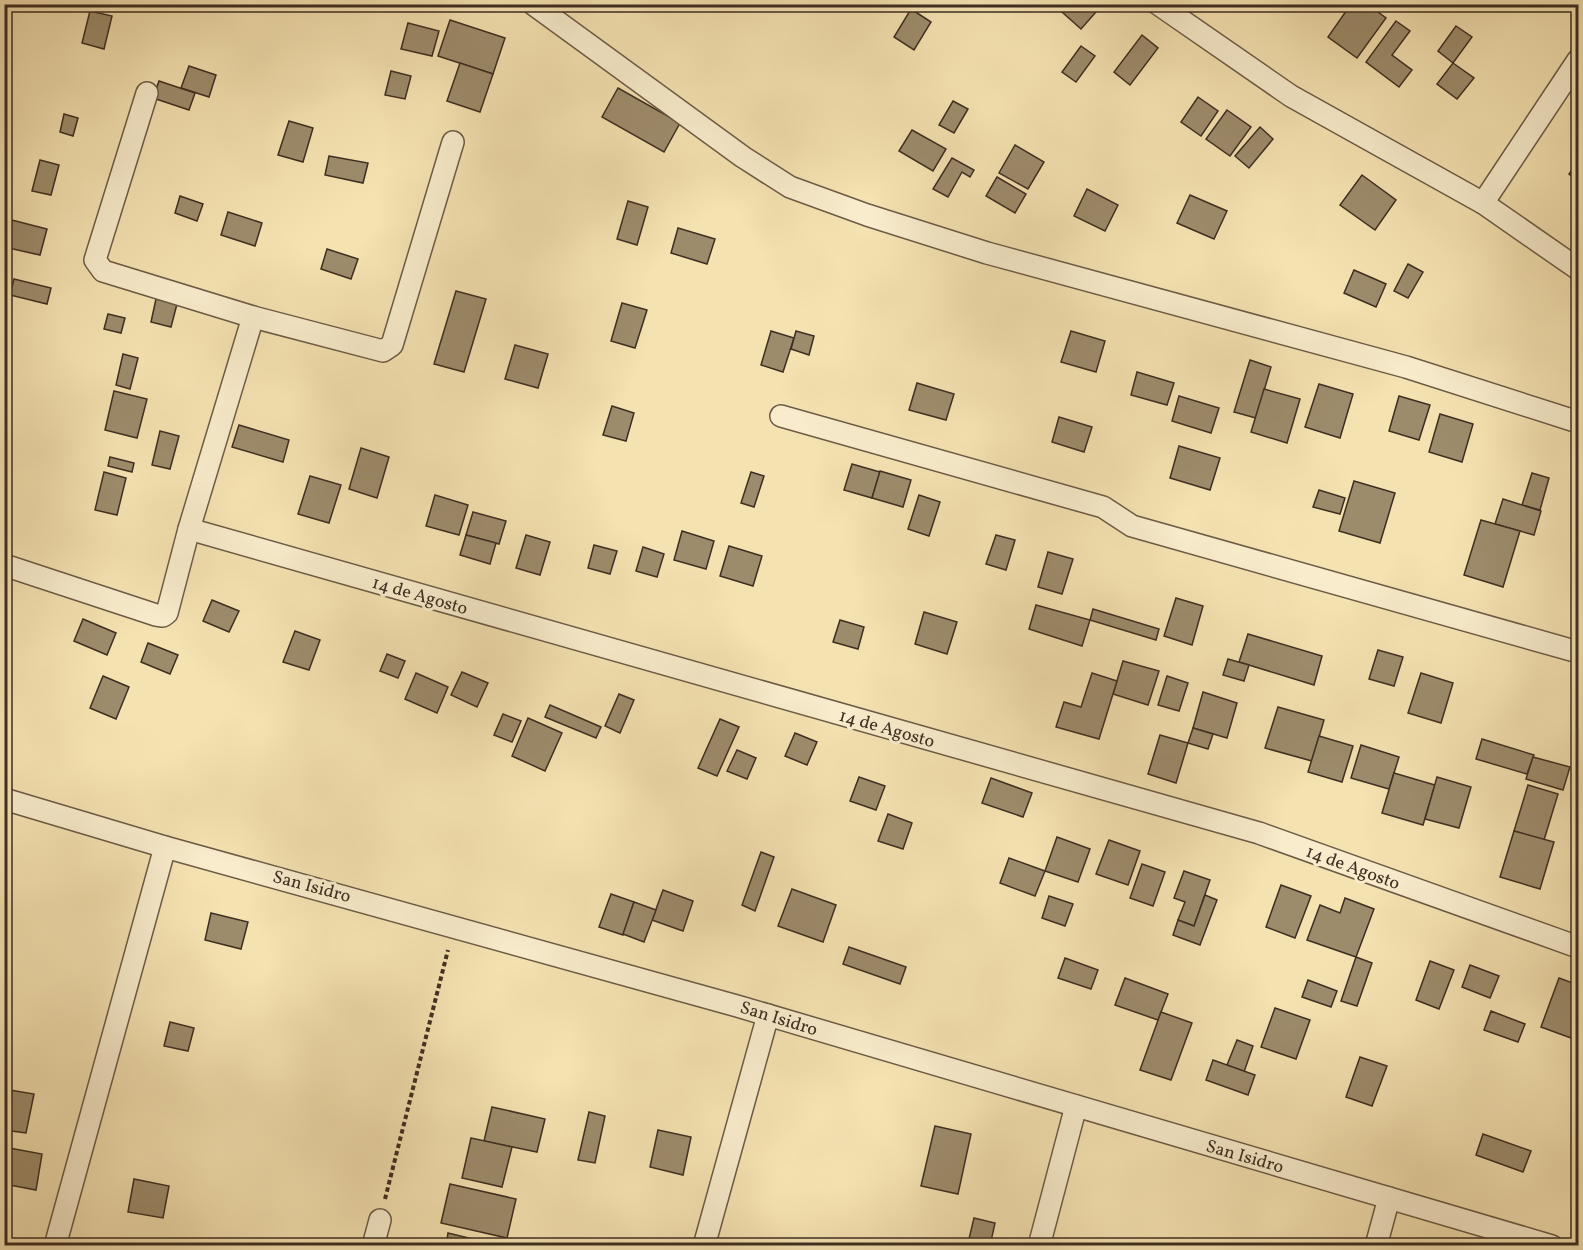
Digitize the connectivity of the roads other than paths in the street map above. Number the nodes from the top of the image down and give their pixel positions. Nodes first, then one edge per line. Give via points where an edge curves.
1 (533, 4) edge
2 (1158, 4) edge
3 (1578, 60) edge
4 (147, 93) dead end
5 (453, 142) dead end
6 (1483, 203) junction
7 (1578, 269) edge
8 (253, 316) junction
9 (781, 416) dead end
10 (1578, 422) edge
11 (189, 529) junction
12 (4, 565) edge
13 (1578, 652) edge
14 (4, 799) edge
15 (165, 847) junction
16 (1578, 947) edge
17 (768, 1015) junction
18 (1076, 1106) junction
19 (1389, 1198) junction
20 (380, 1220) road end
21 (55, 1245) edge
22 (374, 1245) edge
23 (704, 1245) edge
24 (1039, 1245) edge
25 (1376, 1245) edge
26 (1552, 1245) edge

1 - 10 street via 743,158 790,187 987,253 1406,367
2 - 6 street via 1291,96
3 - 6 street
4 - 8 street via 95,260 104,271
5 - 8 street via 392,345 383,351
6 - 7 street
8 - 11 street
9 - 13 street via 1103,507 1132,526
11 - 12 street via 163,616
11 - 16 street, 14 de Agosto via 1259,833
14 - 15 street, San Isidro
15 - 17 street, San Isidro
15 - 21 street
17 - 18 street, San Isidro
17 - 23 street
18 - 19 street, San Isidro
18 - 24 street
19 - 25 street
19 - 26 street, San Isidro
20 - 22 street

